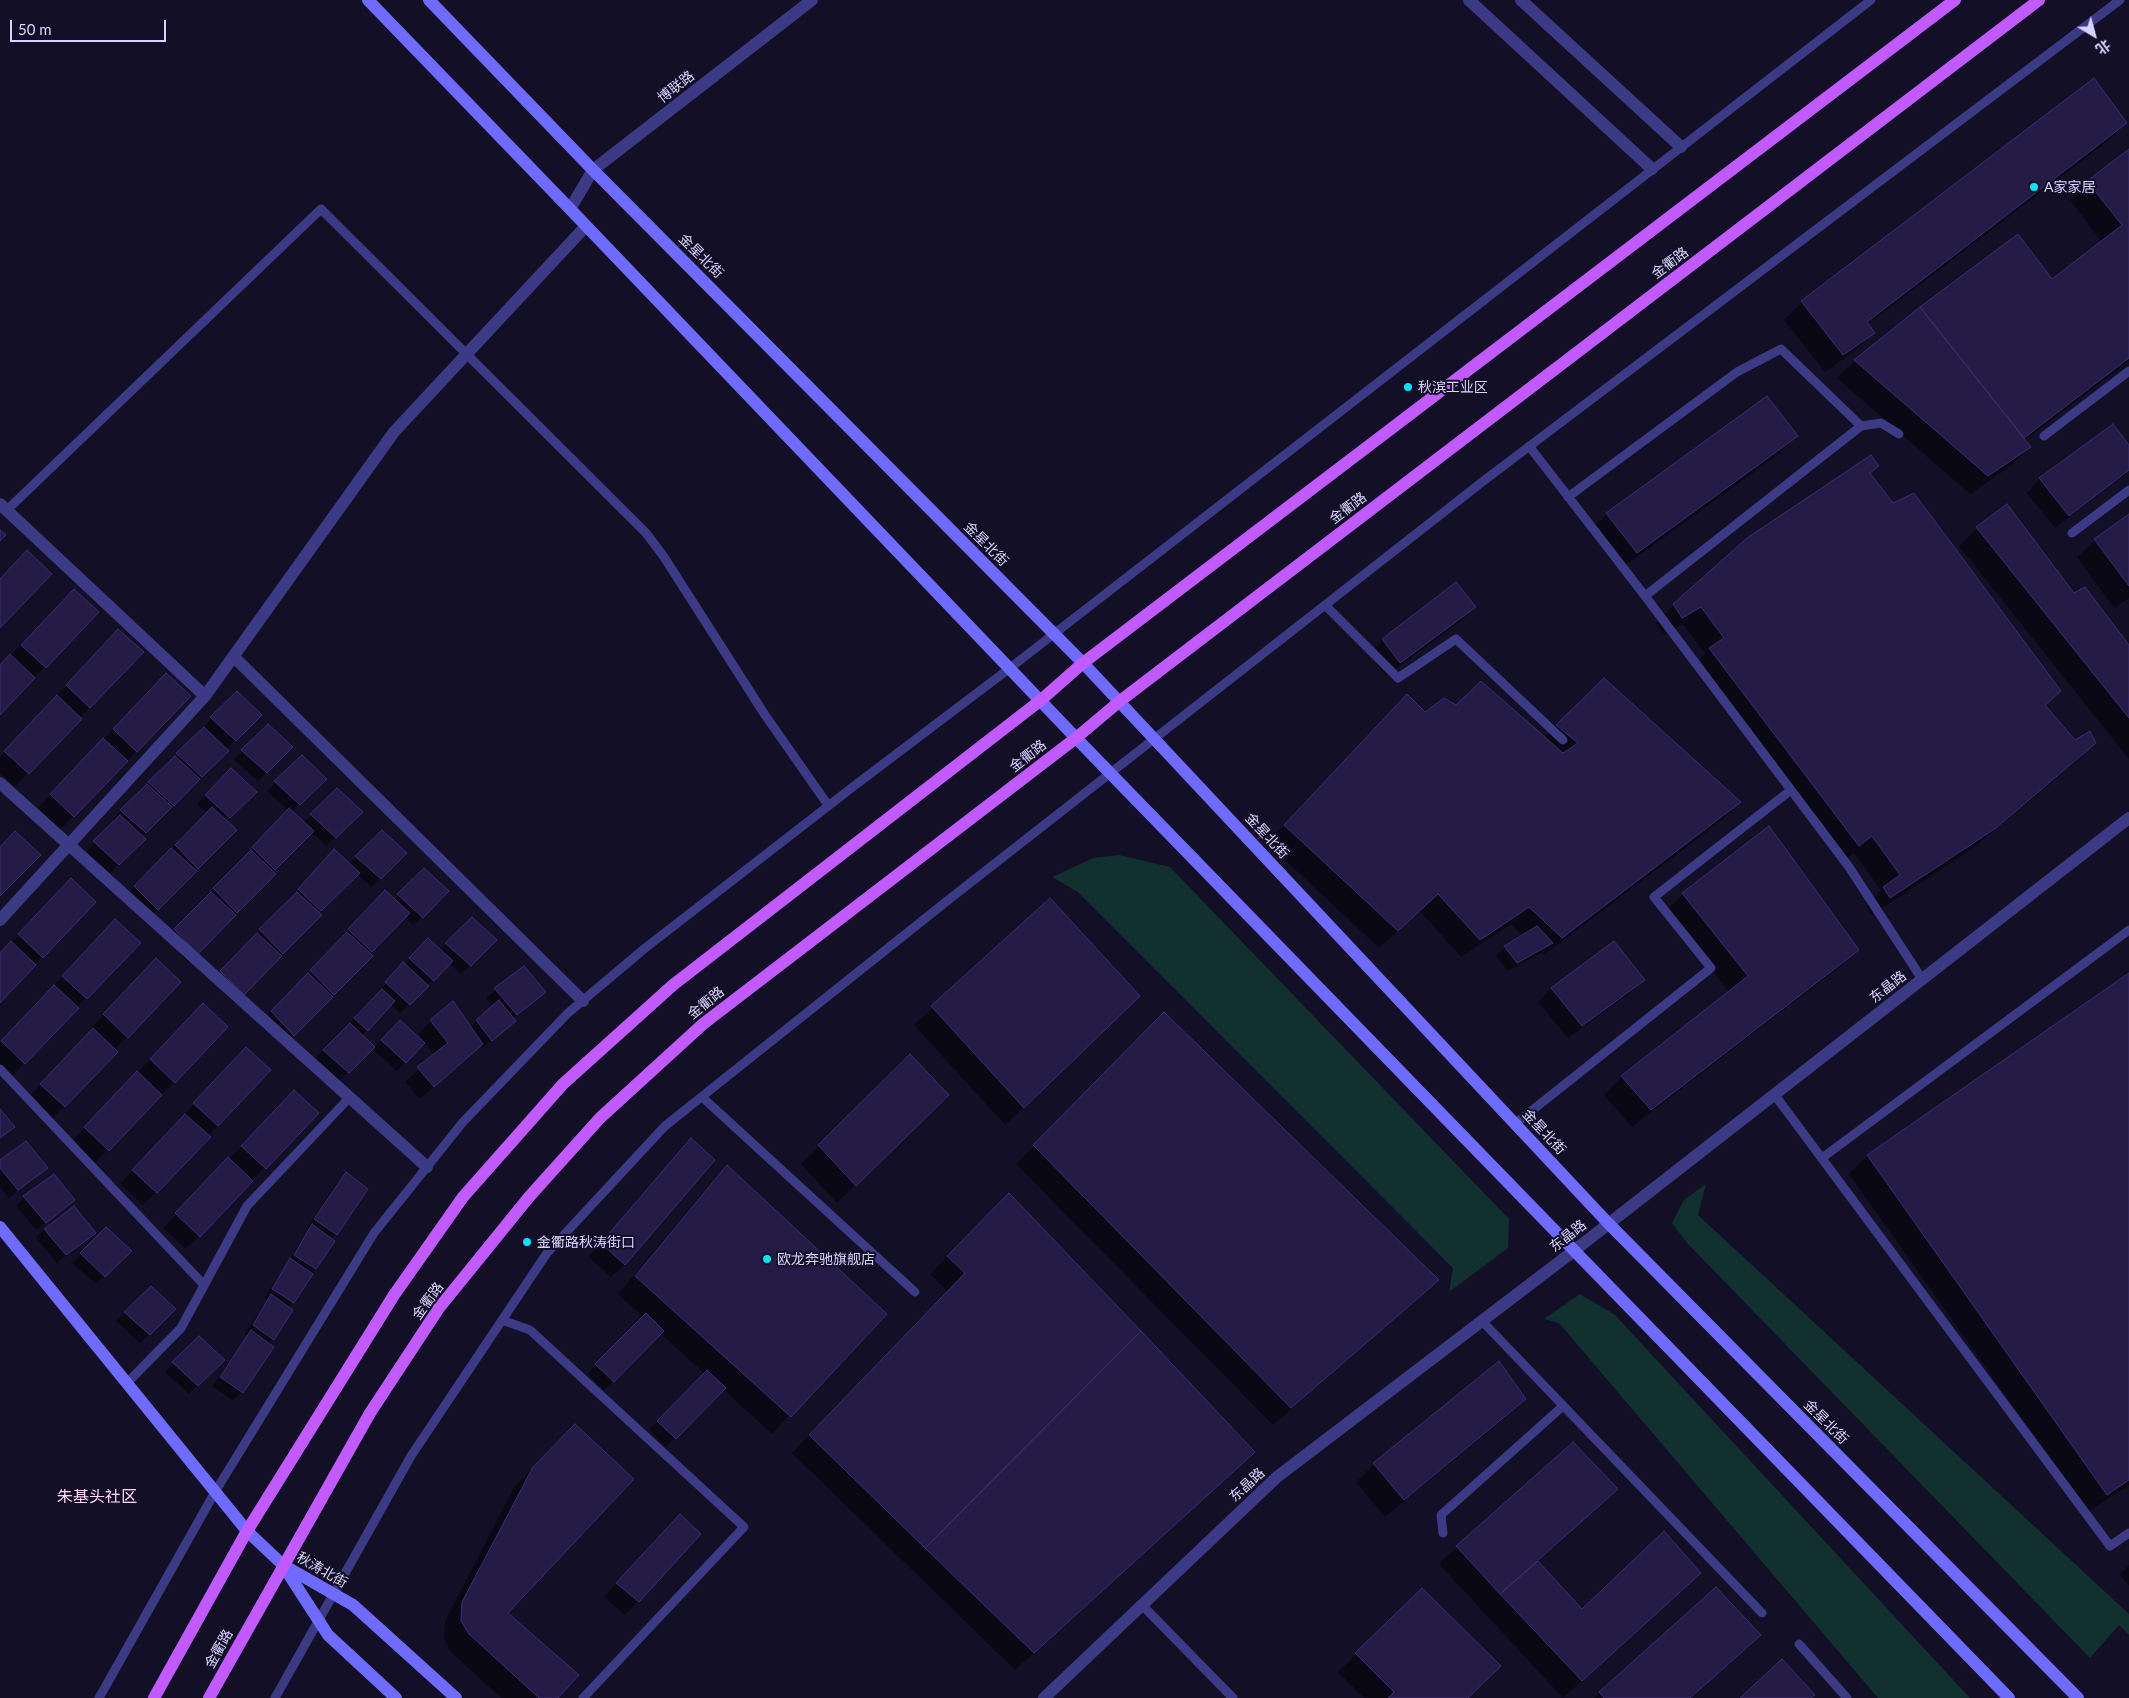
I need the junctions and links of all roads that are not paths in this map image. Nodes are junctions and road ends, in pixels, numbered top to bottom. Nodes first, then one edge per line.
1 (368, 0) edge
2 (429, 0) edge
3 (812, 0) edge
4 (1469, 0) edge
5 (1521, 0) edge
6 (1871, 0) edge
7 (1955, 0) edge
8 (2039, 0) edge
9 (2120, 0) edge
10 (1681, 147) junction
11 (1652, 169) junction
12 (593, 170) junction
13 (570, 209) junction
14 (586, 226) junction
15 (466, 354) junction
16 (2129, 371) edge
17 (1861, 426) junction
18 (1899, 434) dead end
19 (2044, 436) dead end
20 (1529, 446) junction
21 (2129, 490) edge
22 (1568, 497) junction
23 (3, 507) edge
24 (2072, 533) dead end
25 (1646, 596) junction
26 (1325, 605) junction
27 (1054, 633) junction
28 (234, 657) junction
29 (1083, 663) junction
30 (1010, 668) junction
31 (205, 696) junction
32 (1041, 700) junction
33 (1120, 702) junction
34 (1076, 738) junction
35 (1154, 739) junction
36 (1563, 740) dead end
37 (1110, 773) junction
38 (0, 783) edge
39 (1791, 790) junction
40 (828, 805) junction
41 (2129, 818) edge
42 (69, 845) junction
43 (0, 920) edge
44 (2129, 930) edge
45 (1922, 979) junction
46 (583, 1001) junction
47 (0, 1070) edge
48 (1774, 1094) junction
49 (702, 1096) junction
50 (350, 1097) junction
51 (1515, 1124) junction
52 (1822, 1158) junction
53 (427, 1167) junction
54 (1608, 1223) junction
55 (0, 1227) edge
56 (1575, 1250) junction
57 (204, 1285) junction
58 (915, 1292) dead end
59 (502, 1320) junction
60 (1482, 1321) junction
61 (127, 1383) junction
62 (1563, 1406) junction
63 (215, 1492) junction
64 (247, 1531) junction
65 (1443, 1533) dead end
66 (2129, 1533) edge
67 (283, 1565) junction
68 (333, 1594) junction
69 (1142, 1605) junction
70 (1762, 1612) dead end
71 (319, 1620) junction
72 (1799, 1644) dead end
73 (99, 1698) edge
74 (154, 1698) edge
75 (209, 1698) edge
76 (275, 1698) edge
77 (396, 1698) edge
78 (456, 1698) edge
79 (583, 1698) edge
80 (1044, 1698) edge
81 (1233, 1698) edge
82 (1847, 1698) edge
83 (2010, 1698) edge
84 (2078, 1698) edge

1 - 13 main road
2 - 12 main road, 金星北街
3 - 12 street, 博联路
4 - 11 street
5 - 10 street
6 - 10 lane
7 - 29 main road
8 - 33 main road, 金衢路
9 - 20 lane
10 - 11 lane
11 - 27 lane
12 - 13 street, 博联路
12 - 27 main road, 金星北街
13 - 14 main road
14 - 15 street
14 - 30 main road
15 - 23 lane
15 - 28 street
15 - 40 lane
16 - 19 lane
17 - 18 lane
17 - 22 lane
17 - 25 lane
20 - 22 lane
20 - 26 lane
21 - 24 lane
22 - 25 lane
23 - 31 street
25 - 39 lane
26 - 35 lane
26 - 36 lane
27 - 29 main road, 金星北街
27 - 30 lane
28 - 31 street
28 - 46 street
29 - 32 main road
29 - 33 main road, 金星北街
30 - 32 main road
30 - 40 lane
31 - 42 street
32 - 34 main road
32 - 64 main road
33 - 34 main road, 金衢路
33 - 35 main road, 金星北街
34 - 37 main road
34 - 67 main road, 金衢路
35 - 37 lane
35 - 51 main road, 金星北街
37 - 49 lane
37 - 56 main road
38 - 42 street
39 - 45 lane
39 - 51 lane
40 - 46 lane
41 - 45 street, 东晶路
42 - 43 street
42 - 50 street
44 - 52 lane
45 - 48 street, 东晶路
46 - 53 lane
47 - 57 lane
48 - 52 lane
48 - 54 street, 东晶路
49 - 58 lane
49 - 59 lane
50 - 53 street
50 - 57 lane
51 - 54 main road, 金星北街
52 - 66 lane
53 - 63 lane
54 - 56 street, 东晶路
54 - 84 main road, 金星北街
55 - 61 main road
56 - 60 street, 东晶路
56 - 83 main road
57 - 61 lane
59 - 68 lane
59 - 79 lane
60 - 62 lane
60 - 69 street, 东晶路
61 - 63 main road
62 - 65 lane
62 - 70 lane
63 - 64 main road
63 - 73 lane
64 - 67 main road
64 - 74 main road
67 - 68 main road, 秋涛北街
67 - 71 main road, 秋涛北街
67 - 75 main road, 金衢路
68 - 71 lane
68 - 78 main road, 秋涛北街
69 - 80 street, 东晶路
69 - 81 lane
71 - 76 lane
71 - 77 main road, 秋涛北街
72 - 82 lane

